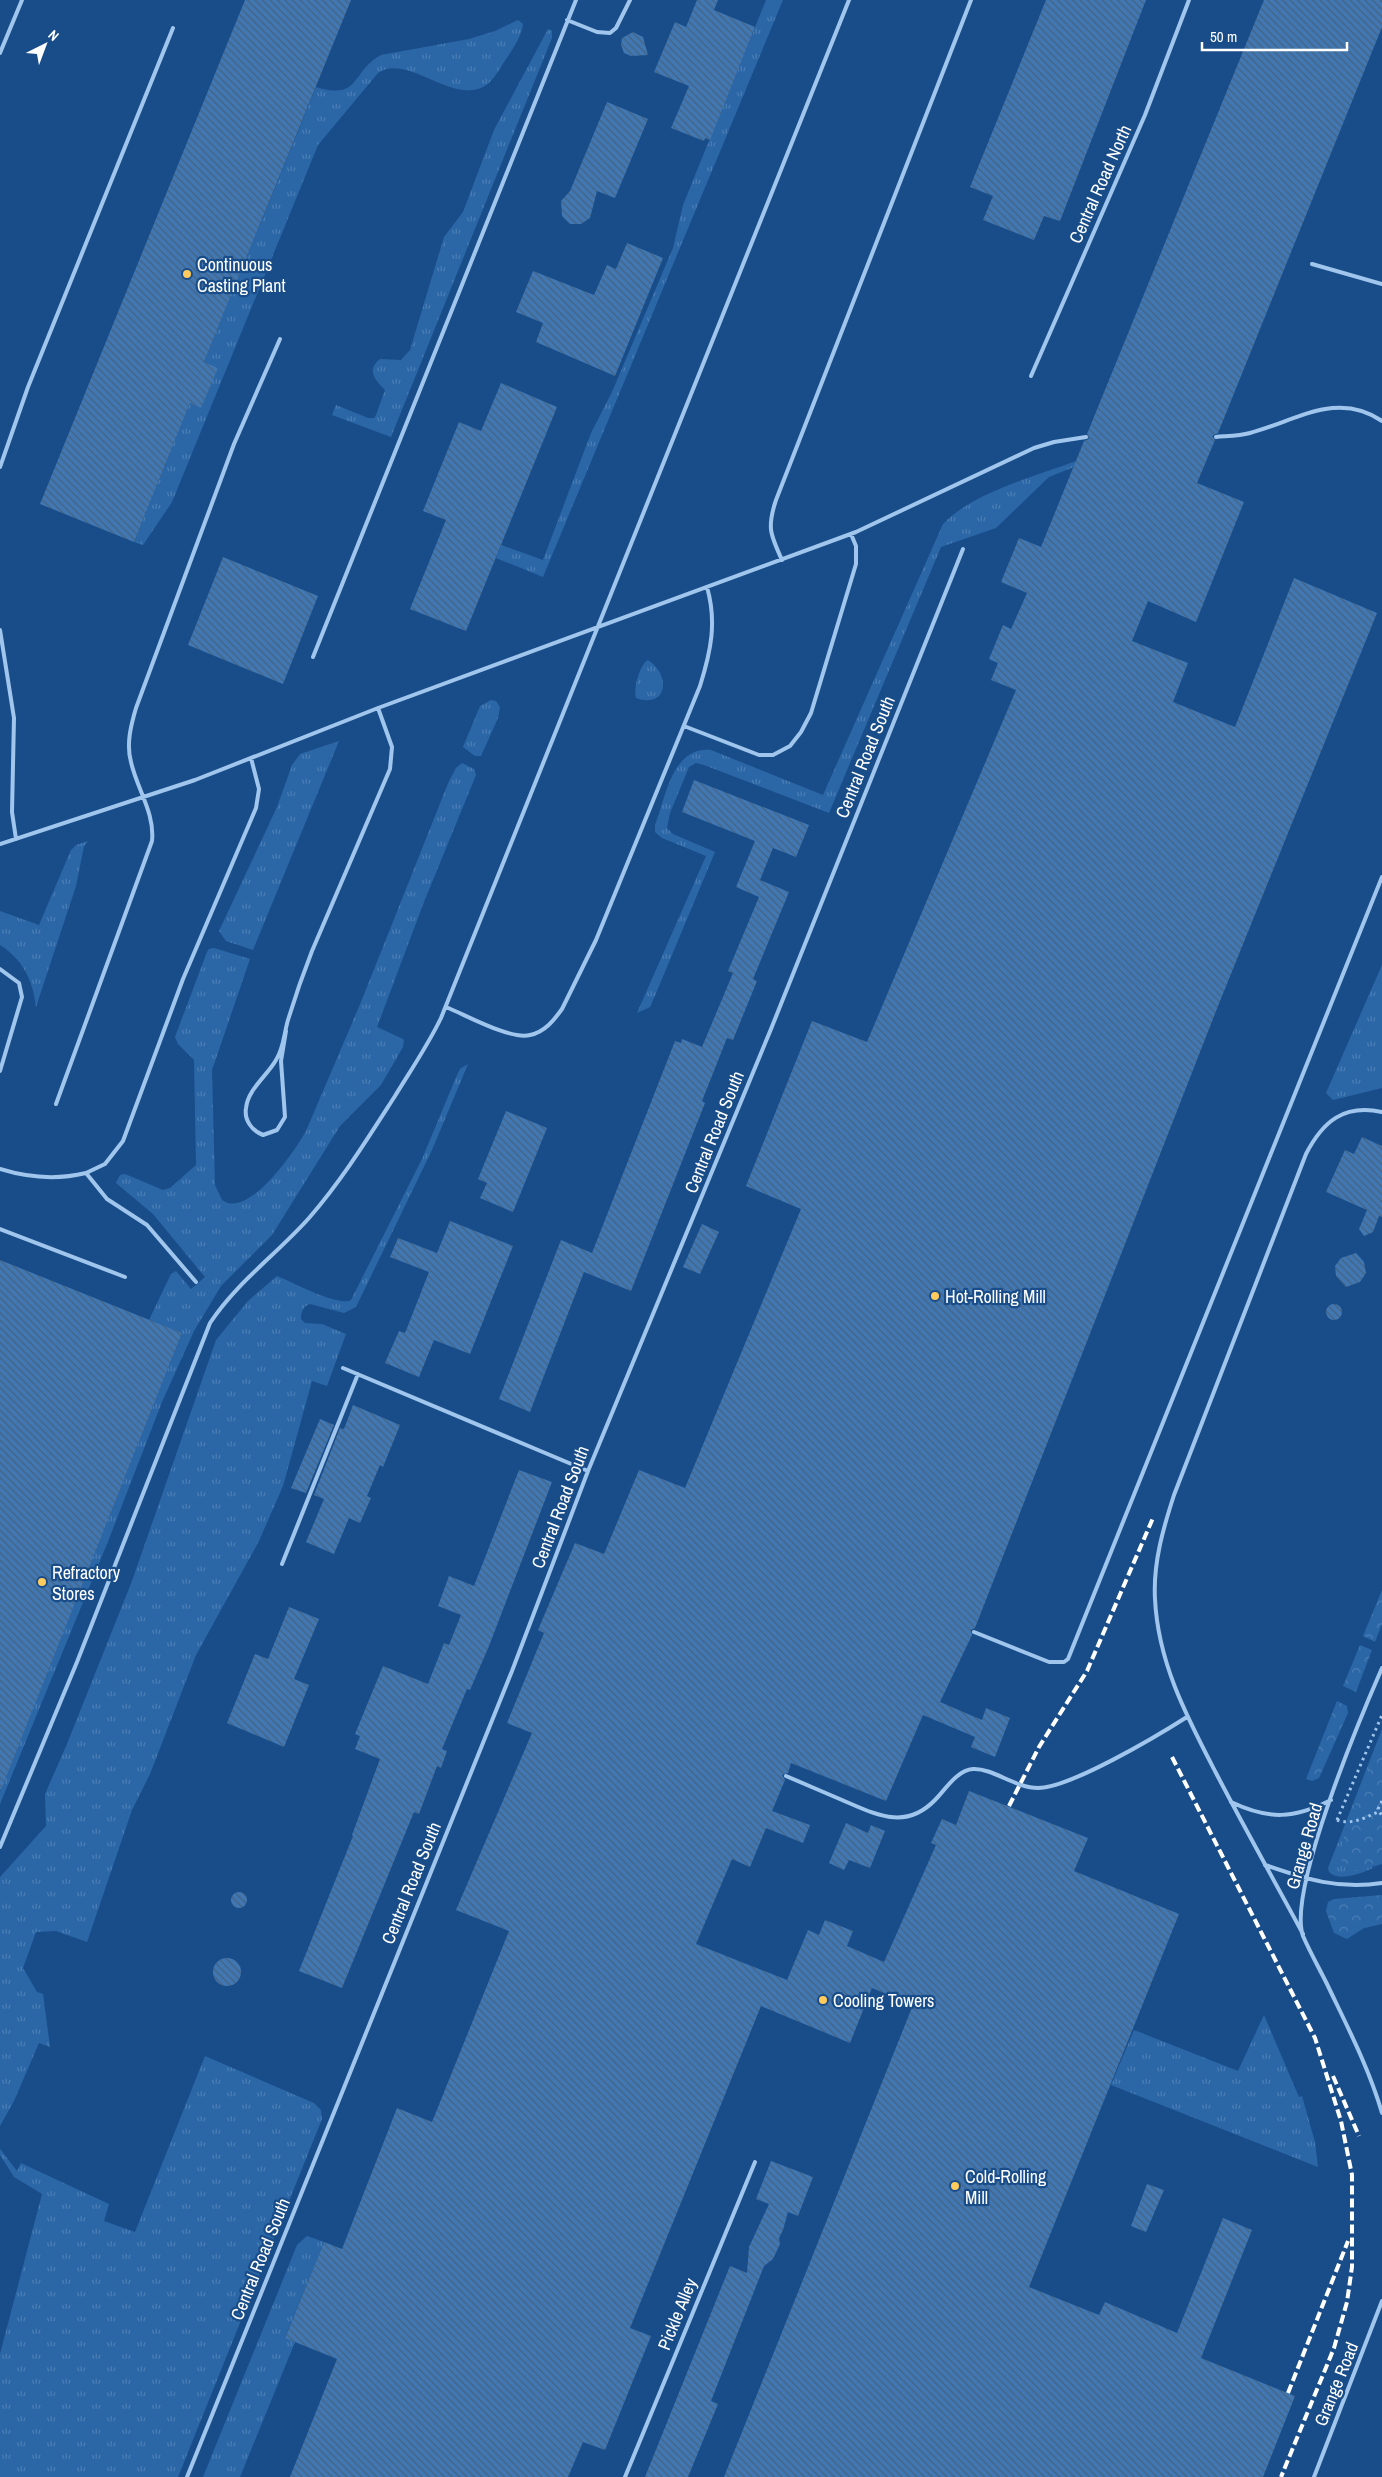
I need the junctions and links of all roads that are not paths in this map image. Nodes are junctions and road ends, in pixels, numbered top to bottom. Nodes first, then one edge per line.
1 (22, 0) edge
2 (576, 0) edge
3 (630, 0) edge
4 (849, 0) edge
5 (972, 0) edge
6 (1189, 0) edge
7 (568, 20) junction
8 (173, 28) dead end
9 (0, 53) edge
10 (1312, 264) dead end
11 (1382, 284) edge
12 (280, 339) dead end
13 (1032, 376) dead end
14 (1382, 421) edge
15 (1086, 437) dead end
16 (1216, 438) dead end
17 (0, 467) edge
18 (851, 534) junction
19 (963, 549) dead end
20 (782, 560) junction
21 (707, 587) junction
22 (596, 627) junction
23 (0, 630) edge
24 (313, 657) dead end
25 (378, 708) junction
26 (684, 726) junction
27 (251, 758) junction
28 (143, 798) junction
29 (16, 839) junction
30 (0, 844) edge
31 (1382, 877) edge
32 (0, 969) edge
33 (446, 1007) junction
34 (286, 1031) junction
35 (0, 1071) edge
36 (56, 1104) dead end
37 (1382, 1112) edge
38 (0, 1170) edge
39 (86, 1173) junction
40 (0, 1229) edge
41 (125, 1277) dead end
42 (196, 1282) dead end
43 (343, 1368) dead end
44 (358, 1374) junction
45 (588, 1471) junction
46 (282, 1564) dead end
47 (974, 1632) dead end
48 (1382, 1668) edge
49 (1187, 1717) junction
50 (786, 1776) dead end
51 (1331, 1800) junction
52 (1231, 1802) junction
53 (0, 1847) edge
54 (1266, 1865) junction
55 (1306, 1879) junction
56 (1382, 1884) edge
57 (1303, 1934) junction
58 (1382, 2113) edge
59 (755, 2162) dead end
60 (1382, 2301) edge
61 (188, 2477) edge
62 (625, 2477) edge
63 (1314, 2477) edge

1 - 9 lane
2 - 7 lane
3 - 7 lane
4 - 22 lane
5 - 20 lane
6 - 13 lane, Central Road North
7 - 24 lane
8 - 17 lane
10 - 11 lane
12 - 28 lane
14 - 16 lane
15 - 18 lane
18 - 20 lane
18 - 26 lane
19 - 45 lane, Central Road South
20 - 21 lane
21 - 22 lane
21 - 26 lane
22 - 25 lane
22 - 33 lane
23 - 29 lane
25 - 27 lane
25 - 34 lane
26 - 33 lane
27 - 28 lane
27 - 39 lane
28 - 29 lane
28 - 36 lane
29 - 30 lane
31 - 47 lane
32 - 35 lane
33 - 53 lane
34 - 34 lane
37 - 49 lane
38 - 39 lane
39 - 42 lane
40 - 41 lane
43 - 44 lane
44 - 45 lane
44 - 46 lane
45 - 61 lane, Central Road South
48 - 51 lane, Grange Road
49 - 50 lane
49 - 52 lane
51 - 52 lane
51 - 55 lane, Grange Road
52 - 54 lane
54 - 55 lane
54 - 57 lane
55 - 56 lane
55 - 57 lane, Grange Road
57 - 58 lane, Grange Road
59 - 62 lane, Pickle Alley
60 - 63 lane, Grange Road

